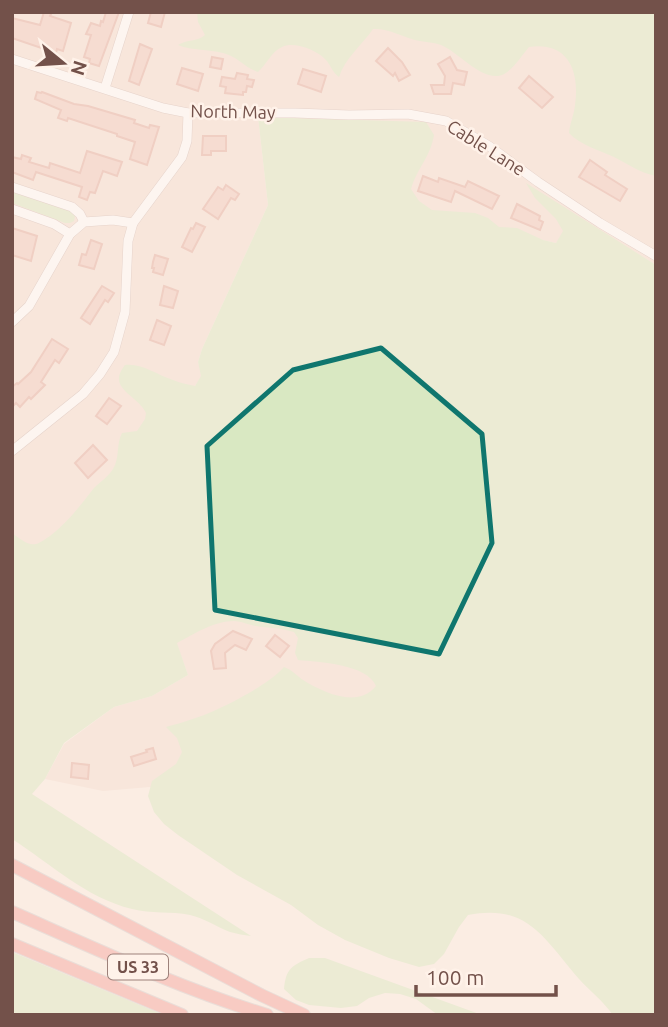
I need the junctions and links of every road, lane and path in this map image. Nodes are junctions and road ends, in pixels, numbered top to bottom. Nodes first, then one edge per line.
1 (129, 12) edge
2 (12, 59) edge
3 (105, 88) junction
4 (188, 113) junction
5 (295, 113) joint
6 (12, 187) edge
7 (12, 209) edge
8 (84, 222) junction
9 (133, 223) junction
10 (70, 234) junction
11 (656, 256) edge
12 (12, 322) edge
13 (12, 451) edge
14 (12, 865) edge
15 (12, 912) edge
16 (12, 944) edge
17 (182, 1015) edge
18 (267, 1015) edge
19 (304, 1015) edge

1 - 3 street
2 - 3 street, North May
3 - 4 street, North May
4 - 5 street, North May
4 - 9 street
5 - 11 street, Cable Lane
6 - 8 street
7 - 10 street
8 - 9 street
8 - 10 street
9 - 13 street
10 - 12 street
14 - 19 highway
15 - 18 highway, US 33
16 - 17 highway, US 33

